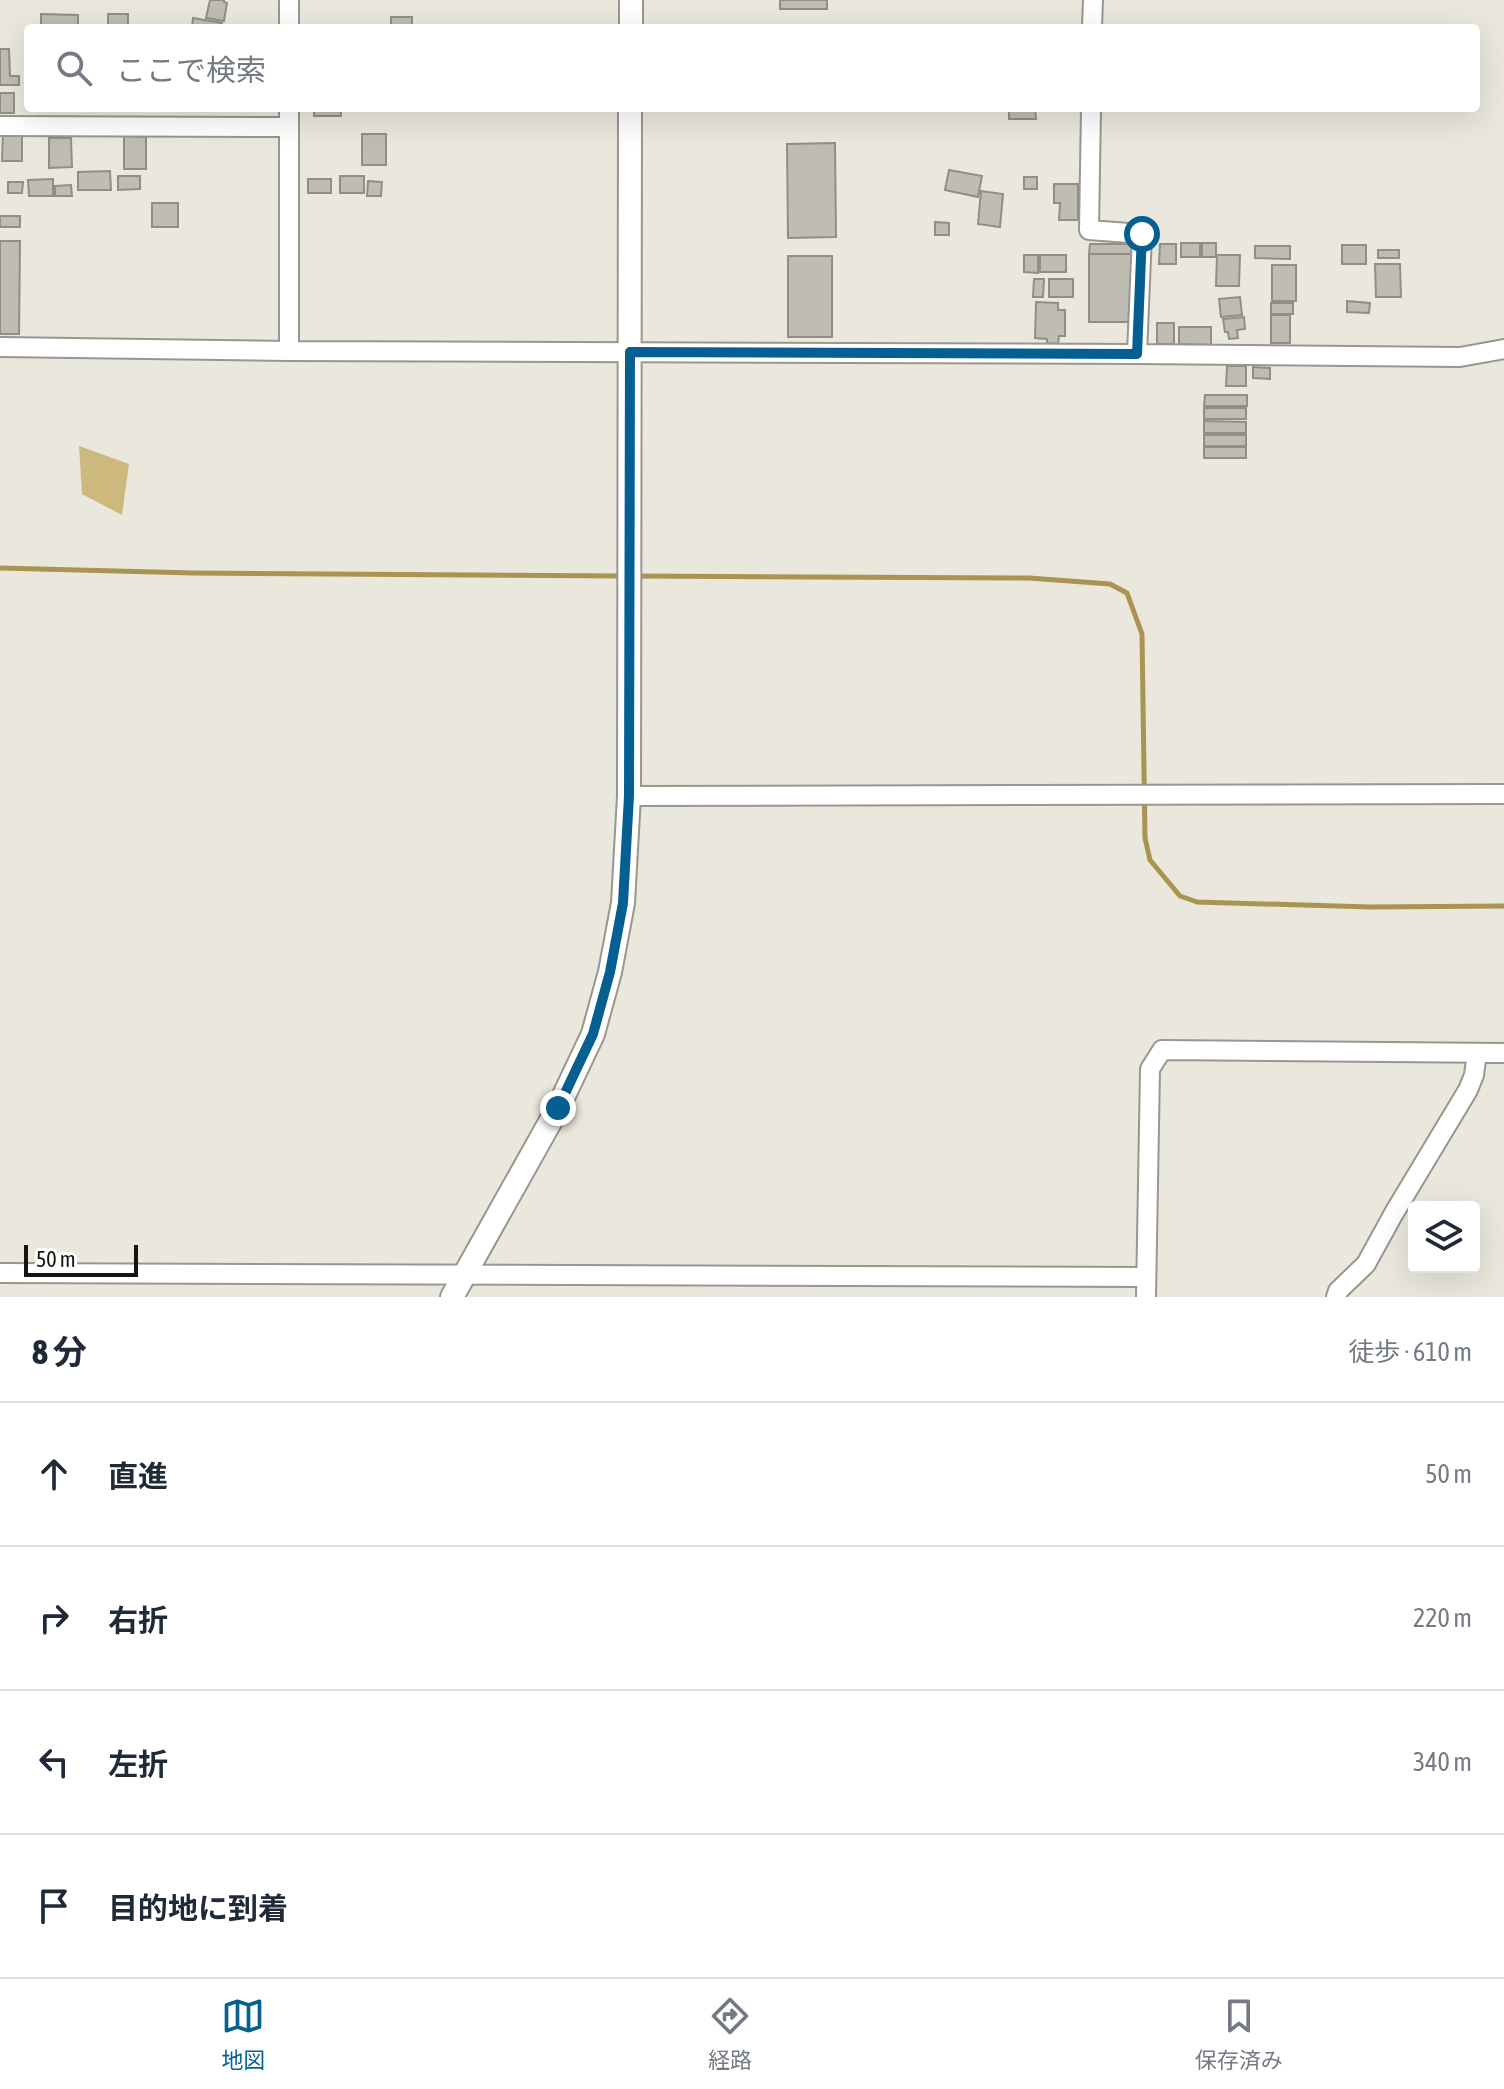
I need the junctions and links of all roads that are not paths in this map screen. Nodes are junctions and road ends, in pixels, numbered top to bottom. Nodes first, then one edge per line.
1 (289, 0) edge
2 (631, 0) edge
3 (1093, 0) edge
4 (289, 24) edge
5 (631, 24) edge
6 (1092, 24) edge
7 (630, 112) edge
8 (1091, 112) edge
9 (289, 117) edge
10 (0, 126) edge
11 (0, 347) edge
12 (1504, 349) edge
13 (289, 351) junction
14 (630, 352) junction
15 (1137, 354) junction
16 (1504, 794) edge
17 (629, 796) junction
18 (1477, 1053) junction
19 (1504, 1053) edge
20 (0, 1273) edge
21 (464, 1275) junction
22 (1146, 1277) junction
23 (452, 1297) edge
24 (1146, 1297) edge
25 (1336, 1297) edge

1 - 4 street
2 - 5 street
3 - 6 street
7 - 14 street
8 - 15 street
9 - 10 street
9 - 13 street
11 - 13 street
12 - 15 street
13 - 14 street
14 - 15 street
14 - 17 street
16 - 17 street
17 - 21 street
18 - 19 street
18 - 22 street
18 - 25 street
20 - 21 street
21 - 22 street
21 - 23 street
22 - 24 street

